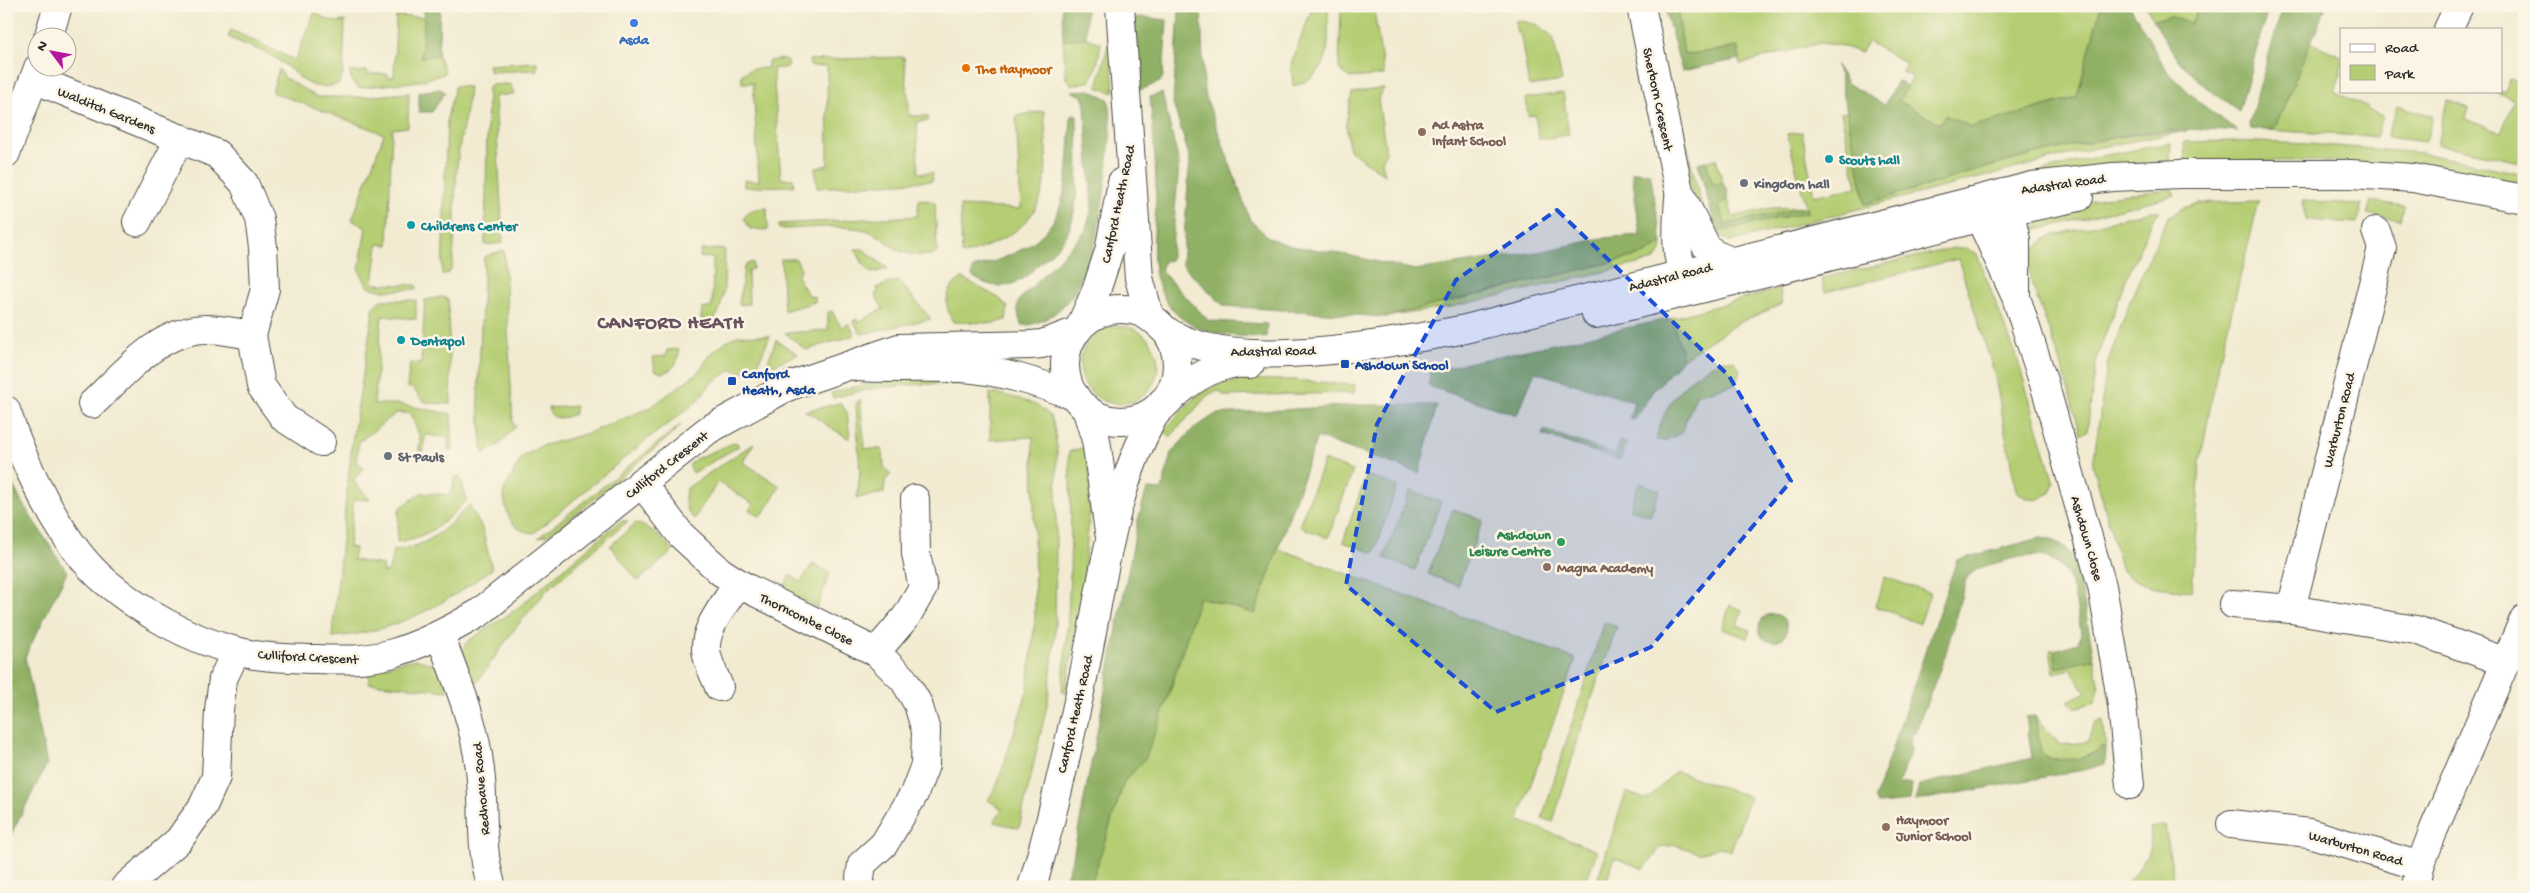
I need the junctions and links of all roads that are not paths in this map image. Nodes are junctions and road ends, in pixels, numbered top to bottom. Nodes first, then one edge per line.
1 (58, 6) edge
2 (1120, 6) edge
3 (1641, 6) edge
4 (2459, 6) edge
5 (51, 28) edge
6 (2448, 28) edge
7 (34, 78) edge
8 (47, 78) edge
9 (1130, 136) junction
10 (180, 138) junction
11 (6, 153) edge
12 (1679, 192) junction
13 (2524, 199) edge
14 (2007, 202) junction
15 (1975, 209) junction
16 (138, 222) dead end
17 (2376, 231) dead end
18 (1700, 235) junction
19 (1731, 260) junction
20 (1684, 275) junction
21 (2016, 298) junction
22 (1156, 322) junction
23 (1078, 329) junction
24 (252, 335) junction
25 (1228, 364) junction
26 (851, 366) junction
27 (1175, 377) junction
28 (1080, 402) junction
29 (92, 404) dead end
30 (1158, 408) junction
31 (6, 410) edge
32 (321, 442) dead end
33 (641, 482) junction
34 (915, 499) dead end
35 (1110, 539) junction
36 (738, 583) junction
37 (2233, 604) dead end
38 (2291, 609) junction
39 (2524, 619) edge
40 (440, 636) junction
41 (236, 651) junction
42 (876, 652) junction
43 (2506, 662) junction
44 (719, 687) dead end
45 (2130, 785) dead end
46 (2231, 824) dead end
47 (2418, 876) edge
48 (860, 878) dead end
49 (125, 887) edge
50 (492, 887) edge
51 (1032, 887) edge

1 - 5 street
2 - 9 street, Canford Heath Road
3 - 12 street, Sherborn Crescent
4 - 6 street
7 - 11 street
8 - 10 street, Walditch Gardens
9 - 22 street, Canford Heath Road
9 - 23 street, Canford Heath Road
10 - 16 street
10 - 24 street, Walditch Gardens
12 - 18 street, Sherborn Crescent
12 - 20 street, Sherborn Crescent
13 - 14 street, Adastral Road
14 - 15 street, Adastral Road
14 - 21 street
15 - 19 street, Adastral Road
15 - 20 street, Adastral Road
15 - 21 street
17 - 38 street, Warburton Road
18 - 19 street, Sherborn Crescent
18 - 20 street, Sherborn Crescent
19 - 20 street, Adastral Road
20 - 22 street, Adastral Road
20 - 25 street, Adastral Road
21 - 45 street, Ashdown Close
22 - 23 street
22 - 27 street
23 - 26 street, Culliford Crescent
23 - 28 street
24 - 29 street
24 - 32 street, Walditch Gardens
25 - 27 street, Adastral Road
25 - 30 street
26 - 28 street, Culliford Crescent
26 - 33 street, Culliford Crescent
27 - 30 street
28 - 30 street
28 - 35 street, Canford Heath Road
30 - 35 street, Canford Heath Road
31 - 41 street, Culliford Crescent
33 - 36 street, Thorncombe Close
33 - 40 street, Culliford Crescent
34 - 42 street
35 - 51 street, Canford Heath Road
36 - 42 street, Thorncombe Close
36 - 44 street
37 - 38 street
38 - 43 street
39 - 43 street, Warburton Road
40 - 41 street, Culliford Crescent
40 - 50 street, Redhoave Road
41 - 49 street
42 - 48 street, Thorncombe Close
43 - 47 street, Warburton Road
46 - 47 street, Warburton Road

